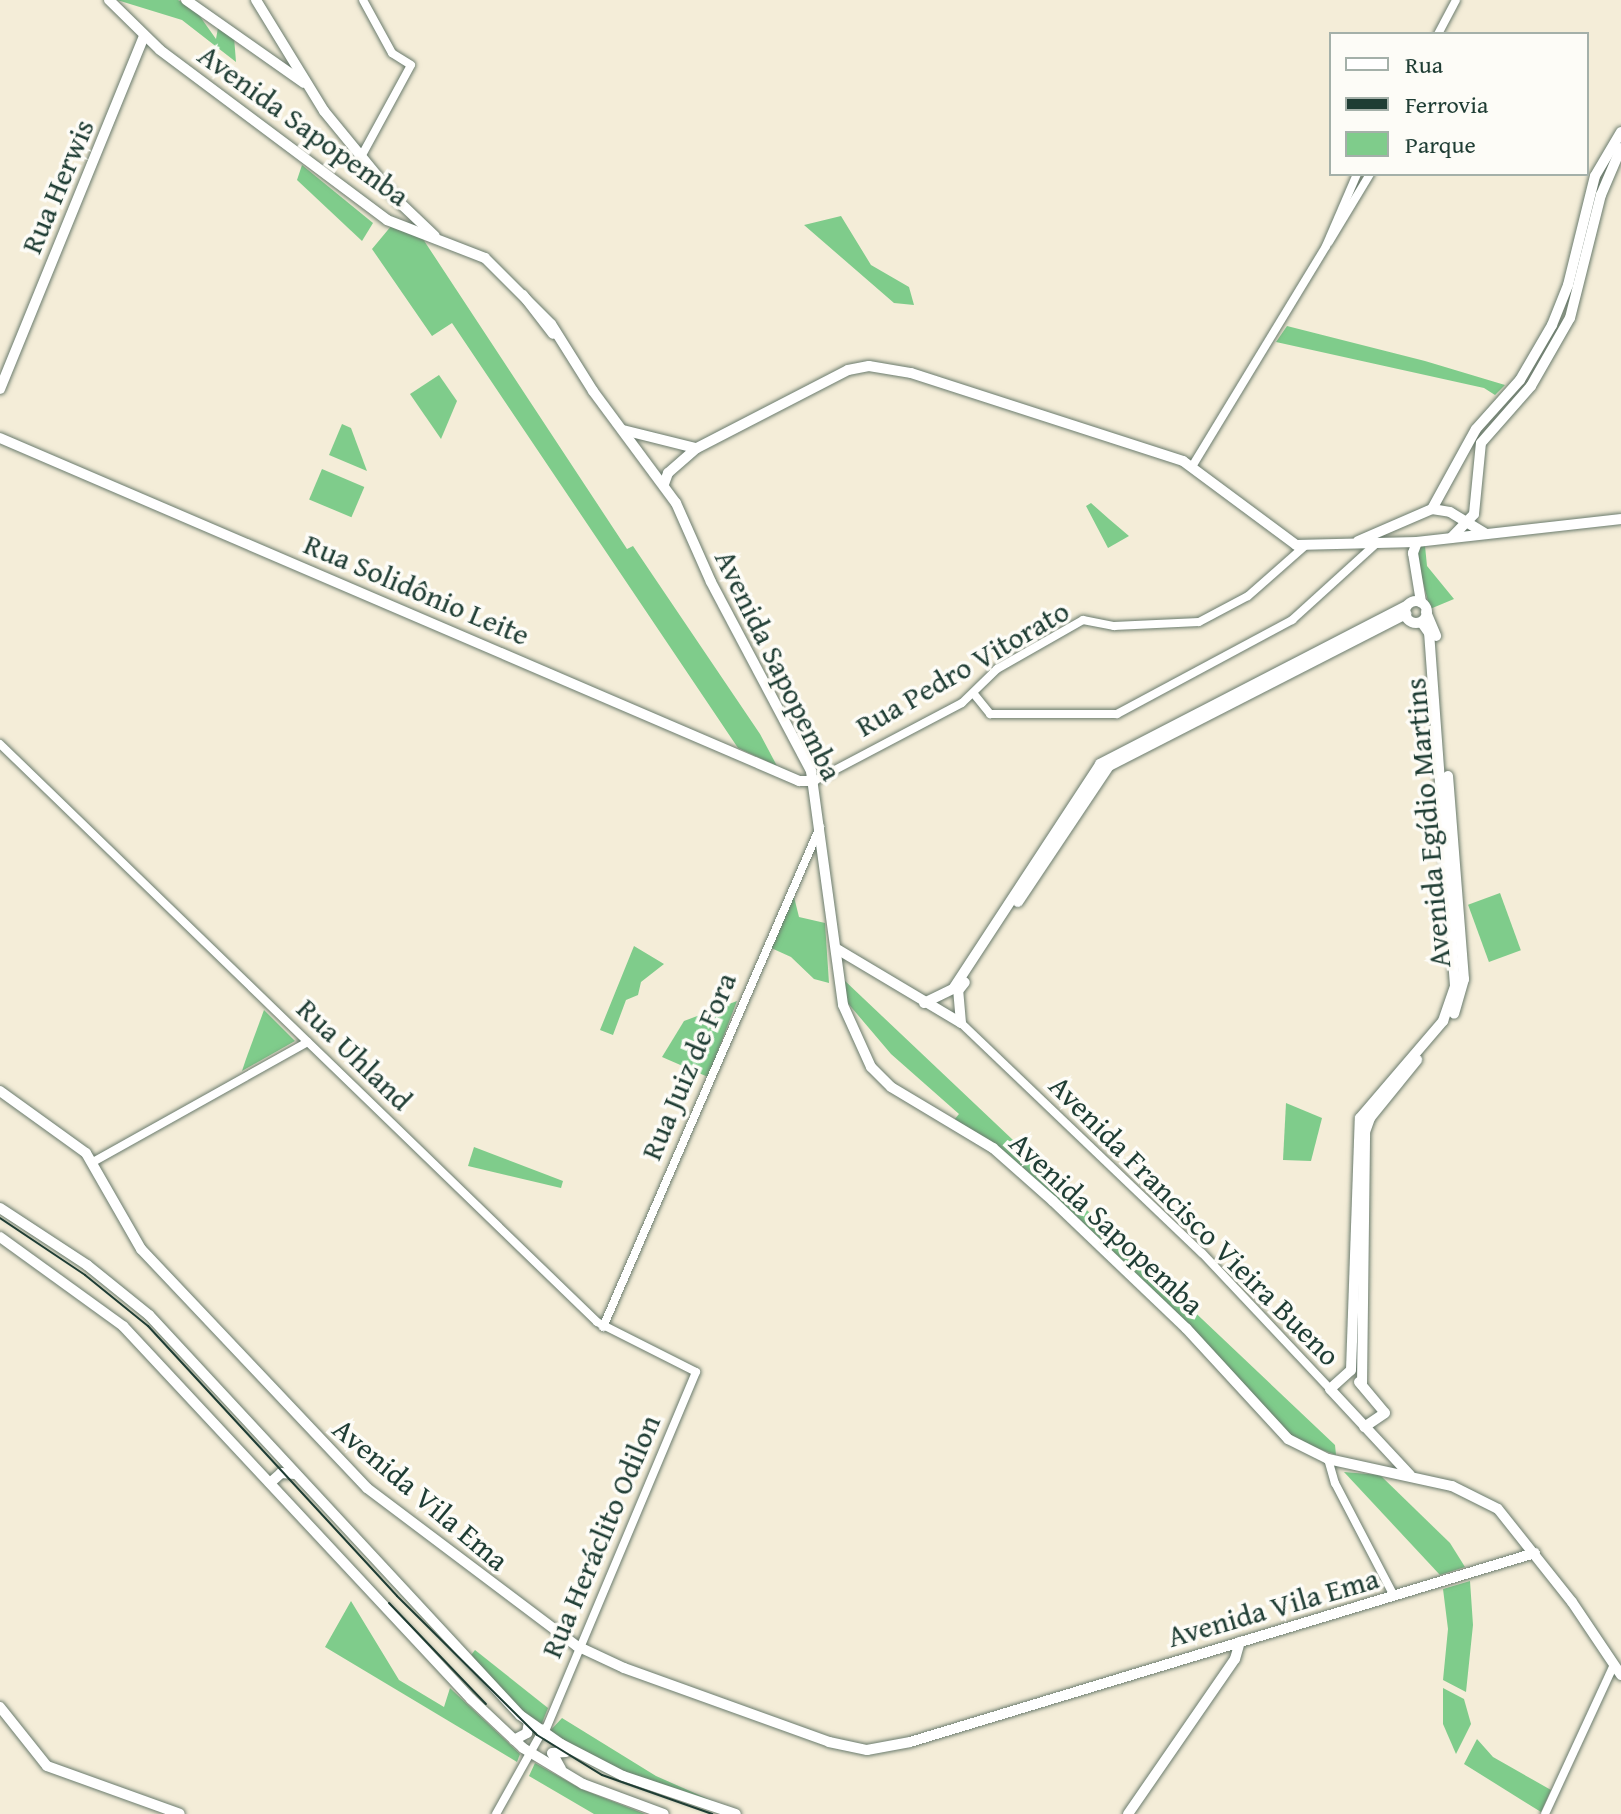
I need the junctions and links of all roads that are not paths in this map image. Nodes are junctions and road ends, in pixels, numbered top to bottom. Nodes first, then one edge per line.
1 (186, 0) edge
2 (256, 0) edge
3 (363, 0) edge
4 (1456, 0) edge
5 (111, 1) edge
6 (1439, 32) edge
7 (144, 44) junction
8 (306, 84) junction
9 (1621, 132) edge
10 (1621, 148) edge
11 (362, 155) junction
12 (1356, 176) edge
13 (1369, 176) edge
14 (389, 191) junction
15 (367, 207) junction
16 (430, 234) junction
17 (1326, 246) junction
18 (0, 389) edge
19 (0, 438) edge
20 (638, 440) junction
21 (679, 448) junction
22 (697, 448) junction
23 (683, 460) junction
24 (1193, 465) junction
25 (663, 477) junction
26 (1476, 503) junction
27 (1432, 509) junction
28 (1621, 519) edge
29 (1469, 522) junction
30 (1387, 530) junction
31 (1484, 532) junction
32 (1449, 539) junction
33 (1377, 543) junction
34 (1412, 543) junction
35 (1353, 544) junction
36 (1306, 545) junction
37 (1414, 607) junction
38 (1422, 623) junction
39 (974, 694) junction
40 (0, 744) edge
41 (814, 781) junction
42 (821, 826) junction
43 (837, 949) junction
44 (924, 1003) junction
45 (961, 1023) junction
46 (308, 1042) junction
47 (0, 1091) edge
48 (93, 1162) junction
49 (0, 1208) edge
50 (0, 1237) edge
51 (603, 1327) junction
52 (696, 1372) joint
53 (1346, 1379) junction
54 (1362, 1385) junction
55 (1330, 1389) junction
56 (1364, 1427) junction
57 (1391, 1454) junction
58 (1328, 1459) junction
59 (1394, 1472) junction
60 (297, 1474) junction
61 (1410, 1475) junction
62 (270, 1483) junction
63 (1535, 1553) junction
64 (1394, 1596) junction
65 (1240, 1642) junction
66 (577, 1646) junction
67 (1614, 1665) junction
68 (1621, 1675) edge
69 (0, 1696) edge
70 (0, 1707) edge
71 (529, 1722) junction
72 (543, 1733) junction
73 (514, 1740) junction
74 (531, 1754) junction
75 (54, 1768) junction
76 (623, 1776) junction
77 (567, 1777) junction
78 (721, 1811) edge
79 (180, 1814) edge
80 (496, 1814) edge
81 (664, 1814) edge
82 (736, 1814) edge
83 (1128, 1814) edge
84 (1545, 1814) edge

1 - 8 main road
2 - 8 main road
3 - 11 street
4 - 6 street
5 - 7 main road, Avenida Sapopemba
7 - 15 main road, Avenida Sapopemba
7 - 18 main road, Rua Herwis
8 - 11 main road
9 - 27 main road
10 - 26 main road
11 - 14 main road
12 - 17 street
13 - 17 street
14 - 15 main road
14 - 16 main road
15 - 16 main road, Avenida Sapopemba
16 - 20 main road, Avenida Sapopemba
17 - 24 street
19 - 41 main road, Rua Solidônio Leite
20 - 21 main road
20 - 25 main road, Avenida Sapopemba
21 - 22 main road
21 - 23 main road
22 - 23 main road
22 - 24 main road
23 - 25 main road
24 - 36 main road
25 - 41 main road, Avenida Sapopemba
26 - 29 main road
26 - 31 main road
27 - 29 main road
27 - 30 main road
28 - 31 main road
29 - 31 main road
29 - 32 main road
30 - 33 main road
30 - 35 main road
31 - 32 main road
32 - 34 main road
33 - 34 main road
33 - 35 main road
33 - 39 street
34 - 37 main road, Avenida Egídio Martins
35 - 36 main road
36 - 39 street, Rua Pedro Vitorato
37 - 38 main road
37 - 38 main road
37 - 44 main road
37 - 45 main road
37 - 54 main road, Avenida Egídio Martins
38 - 53 main road, Avenida Egídio Martins
39 - 41 street, Rua Pedro Vitorato
40 - 46 street, Rua Uhland
41 - 42 main road, Avenida Sapopemba
42 - 43 main road, Avenida Sapopemba
42 - 51 street, Rua Juiz de Fora
43 - 44 main road
43 - 58 main road, Avenida Sapopemba
44 - 45 main road
45 - 55 street, Avenida Francisco Vieira Bueno
46 - 48 street
46 - 51 street, Rua Uhland
47 - 48 main road, Avenida Vila Ema
48 - 66 main road, Avenida Vila Ema
49 - 60 main road
50 - 62 main road
51 - 52 street, Rua Uhland
52 - 66 street, Rua Heráclito Odilon
53 - 54 main road
53 - 55 main road
54 - 56 main road
55 - 56 main road, Avenida Francisco Vieira Bueno
56 - 57 main road, Avenida Francisco Vieira Bueno
57 - 59 main road
57 - 61 main road, Avenida Francisco Vieira Bueno
58 - 59 main road, Avenida Sapopemba
58 - 64 street
59 - 61 main road, Avenida Sapopemba
60 - 62 main road
60 - 71 main road
61 - 63 main road, Avenida Sapopemba
62 - 73 main road
63 - 64 main road, Avenida Vila Ema
63 - 67 main road, Avenida Sapopemba
64 - 65 main road, Avenida Vila Ema
65 - 66 main road, Avenida Vila Ema
65 - 83 main road
66 - 72 street, Rua Heráclito Odilon
67 - 68 main road, Avenida Sapopemba
67 - 84 street
69 - 75 main road
70 - 75 main road
71 - 72 main road
71 - 73 main road
72 - 74 street, Rua Heráclito Odilon
72 - 76 main road
73 - 74 main road
74 - 77 main road
74 - 80 street, Rua Heráclito Odilon
75 - 79 main road
76 - 77 main road
76 - 78 main road
77 - 81 main road
78 - 82 main road

